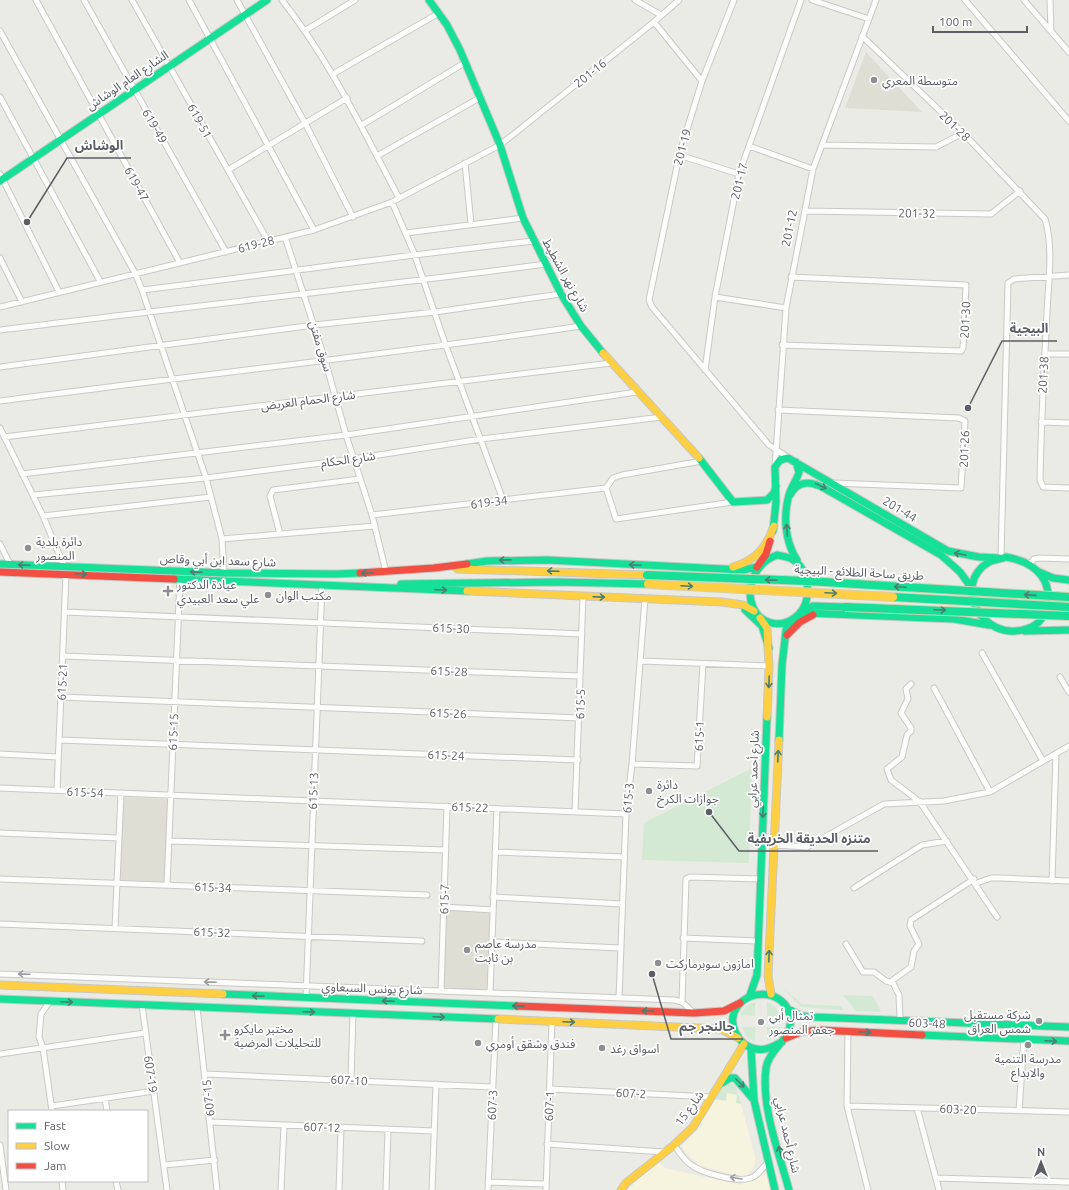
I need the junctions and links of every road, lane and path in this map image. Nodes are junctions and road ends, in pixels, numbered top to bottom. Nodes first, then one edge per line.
1 (36, 0) edge
2 (84, 0) edge
3 (132, 0) edge
4 (189, 0) edge
5 (236, 0) edge
6 (267, 0) edge
7 (282, 0) edge
8 (355, 0) edge
9 (429, 0) edge
10 (635, 0) edge
11 (678, 0) edge
12 (734, 0) edge
13 (802, 0) edge
14 (812, 0) edge
15 (876, 0) edge
16 (965, 0) edge
17 (1024, 0) edge
18 (1050, 0) edge
19 (439, 13) junction
20 (245, 15) junction
21 (661, 15) junction
22 (869, 19) junction
23 (654, 22) junction
24 (306, 30) junction
25 (0, 31) edge
26 (1051, 31) junction
27 (862, 36) junction
28 (210, 38) junction
29 (1069, 52) edge
30 (466, 62) junction
31 (169, 66) junction
32 (333, 74) junction
33 (702, 81) junction
34 (134, 90) junction
35 (0, 97) edge
36 (481, 97) junction
37 (347, 98) junction
38 (99, 114) junction
39 (1069, 121) edge
40 (306, 123) junction
41 (362, 125) junction
42 (963, 133) junction
43 (60, 140) junction
44 (269, 145) junction
45 (500, 145) junction
46 (822, 145) junction
47 (749, 146) junction
48 (679, 155) junction
49 (377, 156) junction
50 (33, 158) junction
51 (465, 163) junction
52 (813, 169) junction
53 (228, 170) junction
54 (739, 174) junction
55 (1, 178) edge
56 (1020, 191) junction
57 (399, 198) junction
58 (392, 202) junction
59 (805, 211) junction
60 (353, 217) junction
61 (523, 218) junction
62 (1045, 219) joint
63 (471, 224) junction
64 (314, 230) junction
65 (406, 233) junction
66 (285, 237) junction
67 (268, 241) junction
68 (534, 241) junction
69 (226, 252) junction
70 (414, 253) junction
71 (0, 258) edge
72 (180, 263) junction
73 (546, 264) junction
74 (295, 271) junction
75 (135, 273) junction
76 (1069, 275) edge
77 (791, 277) junction
78 (1048, 277) junction
79 (423, 280) junction
80 (100, 281) junction
81 (142, 290) junction
82 (59, 292) junction
83 (304, 294) junction
84 (561, 294) junction
85 (715, 297) junction
86 (22, 302) junction
87 (0, 307) edge
88 (786, 308) junction
89 (150, 311) junction
90 (435, 312) junction
91 (314, 325) junction
92 (581, 326) junction
93 (0, 330) edge
94 (162, 345) junction
95 (782, 345) junction
96 (446, 346) junction
97 (1045, 354) junction
98 (1069, 354) edge
99 (325, 360) junction
100 (611, 363) junction
101 (0, 367) edge
102 (705, 370) junction
103 (173, 378) junction
104 (459, 382) junction
105 (637, 392) junction
106 (336, 397) junction
107 (0, 401) edge
108 (778, 410) junction
109 (183, 415) junction
110 (472, 416) junction
111 (662, 417) junction
112 (1041, 422) junction
113 (1069, 423) edge
114 (0, 428) edge
115 (346, 435) junction
116 (4, 437) junction
117 (481, 439) junction
118 (775, 449) junction
119 (198, 452) junction
120 (353, 459) junction
121 (794, 460) junction
122 (702, 462) junction
123 (774, 471) junction
124 (22, 474) junction
125 (206, 478) junction
126 (360, 479) junction
127 (833, 483) junction
128 (776, 486) junction
129 (606, 488) junction
130 (1069, 488) edge
131 (32, 495) junction
132 (790, 495) junction
133 (211, 497) junction
134 (503, 500) junction
135 (733, 502) junction
136 (758, 502) junction
137 (372, 515) junction
138 (43, 516) junction
139 (774, 522) junction
140 (375, 526) junction
141 (280, 534) junction
142 (222, 539) junction
143 (0, 544) edge
144 (1000, 558) junction
145 (1069, 559) edge
146 (0, 564) edge
147 (10, 564) junction
148 (1030, 564) junction
149 (801, 565) junction
150 (757, 567) junction
151 (434, 568) junction
152 (714, 568) junction
153 (65, 570) junction
154 (0, 572) edge
155 (386, 572) junction
156 (1039, 572) junction
157 (224, 573) junction
158 (180, 579) junction
159 (1069, 580) edge
160 (322, 585) junction
161 (346, 586) junction
162 (971, 594) junction
163 (584, 596) junction
164 (1069, 597) edge
165 (1049, 598) junction
166 (645, 599) junction
167 (722, 602) junction
168 (1069, 606) edge
169 (754, 611) junction
170 (1069, 611) edge
171 (65, 612) junction
172 (822, 614) junction
173 (1069, 616) edge
174 (797, 617) junction
175 (177, 618) junction
176 (760, 618) junction
177 (320, 623) junction
178 (994, 627) junction
179 (1069, 630) edge
180 (1018, 632) junction
181 (582, 634) junction
182 (769, 648) junction
183 (783, 649) junction
184 (982, 653) dead end
185 (63, 656) junction
186 (175, 660) junction
187 (641, 661) junction
188 (703, 664) junction
189 (318, 666) junction
190 (769, 666) junction
191 (580, 676) junction
192 (1060, 677) dead end
193 (911, 684) dead end
194 (934, 688) dead end
195 (1069, 692) edge
196 (61, 698) junction
197 (174, 702) junction
198 (316, 708) junction
199 (579, 718) junction
200 (59, 740) junction
201 (172, 745) junction
202 (1069, 746) edge
203 (315, 750) junction
204 (0, 754) edge
205 (1056, 754) junction
206 (58, 757) junction
207 (578, 760) junction
208 (1044, 761) junction
209 (632, 764) junction
210 (0, 788) edge
211 (57, 790) junction
212 (990, 792) junction
213 (121, 793) junction
214 (170, 796) junction
215 (313, 802) junction
216 (920, 802) junction
217 (448, 806) junction
218 (497, 808) junction
219 (575, 812) junction
220 (626, 814) junction
221 (0, 833) edge
222 (119, 838) junction
223 (168, 841) junction
224 (947, 841) junction
225 (312, 844) junction
226 (774, 845) junction
227 (446, 850) junction
228 (495, 852) junction
229 (624, 857) junction
230 (0, 879) edge
231 (760, 879) junction
232 (1052, 880) junction
233 (975, 881) junction
234 (1069, 882) edge
235 (117, 883) junction
236 (167, 885) junction
237 (854, 888) dead end
238 (310, 890) junction
239 (427, 895) dead end
240 (493, 897) junction
241 (622, 904) junction
242 (444, 907) junction
243 (493, 910) junction
244 (997, 917) dead end
245 (0, 924) edge
246 (115, 928) junction
247 (308, 936) junction
248 (683, 938) junction
249 (422, 941) dead end
250 (758, 941) junction
251 (492, 942) junction
252 (846, 944) dead end
253 (620, 948) junction
254 (0, 974) edge
255 (893, 982) junction
256 (0, 985) edge
257 (306, 986) junction
258 (50, 987) junction
259 (441, 991) junction
260 (490, 993) junction
261 (771, 994) junction
262 (750, 995) junction
263 (306, 998) junction
264 (618, 998) junction
265 (0, 999) edge
266 (50, 1001) junction
267 (682, 1002) junction
268 (740, 1003) junction
269 (142, 1005) junction
270 (197, 1007) junction
271 (788, 1009) junction
272 (694, 1013) junction
273 (353, 1014) junction
274 (496, 1019) junction
275 (900, 1020) junction
276 (552, 1022) junction
277 (999, 1024) junction
278 (1069, 1027) edge
279 (848, 1031) junction
280 (145, 1033) junction
281 (999, 1038) junction
282 (1024, 1039) junction
283 (784, 1040) junction
284 (1069, 1041) edge
285 (744, 1043) junction
286 (43, 1048) junction
287 (0, 1054) edge
288 (206, 1074) junction
289 (351, 1080) junction
290 (722, 1083) junction
291 (436, 1084) junction
292 (492, 1087) junction
293 (550, 1089) junction
294 (154, 1091) junction
295 (712, 1097) junction
296 (105, 1098) junction
297 (754, 1100) junction
298 (848, 1106) junction
299 (52, 1108) edge
300 (916, 1108) junction
301 (107, 1110) edge
302 (1019, 1111) junction
303 (1069, 1112) edge
304 (211, 1122) junction
305 (284, 1126) junction
306 (341, 1128) junction
307 (388, 1129) junction
308 (434, 1130) junction
309 (547, 1144) junction
310 (674, 1144) junction
311 (0, 1145) edge
312 (664, 1152) junction
313 (214, 1160) junction
314 (768, 1162) junction
315 (164, 1165) junction
316 (2, 1169) edge
317 (936, 1178) junction
318 (488, 1182) junction
319 (1069, 1182) edge
320 (546, 1187) edge
321 (6, 1190) edge
322 (167, 1190) edge
323 (217, 1190) edge
324 (281, 1190) edge
325 (339, 1190) edge
326 (386, 1190) edge
327 (432, 1190) edge
328 (488, 1190) edge
329 (621, 1190) edge
330 (775, 1190) edge
331 (789, 1190) edge
332 (868, 1190) edge
333 (939, 1190) edge

1 - 38 street, 619-47
2 - 34 street, 619-49
3 - 31 street, 619-51
4 - 28 street
5 - 20 street
6 - 20 main road, الشارع العام الوشاش
7 - 24 street
8 - 24 street
9 - 19 main road, شارع نهر الشطيط
10 - 21 street
11 - 21 street, 201-16
12 - 33 street, 201-19
13 - 47 street, 201-17
14 - 22 street
15 - 22 street, 201-12
16 - 39 street
17 - 26 street
18 - 26 street
19 - 30 main road, شارع نهر الشطيط
19 - 32 street
20 - 28 main road, الشارع العام الوشاش
20 - 40 street
21 - 23 street, 201-16
22 - 27 street, 201-12
23 - 33 street
23 - 45 street, 201-16
24 - 32 street
25 - 43 street
26 - 29 street
27 - 42 street, 201-28
27 - 46 street, 201-12
28 - 31 main road, الشارع العام الوشاش
28 - 44 street
30 - 36 main road, شارع نهر الشطيط
30 - 41 street
31 - 34 main road, الشارع العام الوشاش
31 - 53 street, 619-51
32 - 37 street
33 - 48 street, 201-19
34 - 38 main road, الشارع العام الوشاش
34 - 69 street, 619-49
35 - 50 street
36 - 45 main road, شارع نهر الشطيط
36 - 49 street
37 - 40 street
37 - 41 street
38 - 43 main road, الشارع العام الوشاش
38 - 72 street, 619-47
40 - 44 street
40 - 60 street
41 - 49 street
42 - 46 street
42 - 56 street, 201-28
43 - 50 main road, الشارع العام الوشاش
43 - 75 street
44 - 53 street
44 - 64 street
45 - 51 street, 619-28
45 - 61 main road, شارع نهر الشطيط
46 - 52 street, 201-12
47 - 52 street
47 - 54 street, 201-17
48 - 54 street
48 - 102 street, 201-19
49 - 57 street
50 - 55 main road, الشارع العام الوشاش
50 - 80 street
51 - 57 street, 619-28
51 - 63 street
52 - 59 street, 201-12
53 - 67 street, 619-51
54 - 85 street, 201-17
55 - 82 street
56 - 59 street, 201-32
56 - 62 street, 201-28
57 - 58 street, 619-28
58 - 60 street, 619-28
58 - 65 street
59 - 77 street, 201-12
60 - 64 street, 619-28
61 - 63 street
61 - 68 main road, شارع نهر الشطيط
62 - 78 street, 201-38
63 - 65 street
64 - 66 street, 619-28
65 - 70 street
66 - 67 street, 619-28
66 - 74 street, سوق مفتن
67 - 69 street, 619-28
68 - 70 street
68 - 73 main road, شارع نهر الشطيط
69 - 72 street, 619-28
70 - 74 street
70 - 79 street
71 - 86 street
72 - 75 street, 619-28
73 - 79 street
73 - 84 main road, شارع نهر الشطيط
74 - 81 street
74 - 83 street, سوق مفتن
75 - 80 street, 619-28
75 - 81 street
76 - 78 street
77 - 88 street, 201-12
77 - 95 street, 201-30
78 - 97 street, 201-38
78 - 144 street
79 - 83 street
79 - 90 street
80 - 82 street, 619-28
81 - 89 street
82 - 86 street, 619-28
83 - 89 street
83 - 91 street, سوق مفتن
84 - 90 street
84 - 92 main road, شارع نهر الشطيط
85 - 88 street
85 - 102 street, 201-17
86 - 87 street, 619-28
88 - 95 street, 201-12
89 - 93 street
89 - 94 street
90 - 91 street
90 - 96 street
91 - 94 street
91 - 99 street, سوق مفتن
92 - 96 street
92 - 100 main road, شارع نهر الشطيط
94 - 101 street
94 - 103 street
95 - 108 street, 201-12
96 - 99 street
96 - 104 street
97 - 98 street
97 - 112 street, 201-38
99 - 103 street
99 - 106 street, سوق مفتن
100 - 104 street, شارع الحمام العريض
100 - 105 main road, شارع نهر الشطيط
102 - 118 street
103 - 107 street
103 - 109 street
104 - 106 street, شارع الحمام العريض
104 - 110 street
105 - 110 street
105 - 111 main road, شارع نهر الشطيط
106 - 109 street, شارع الحمام العريض
106 - 115 street, سوق مفتن
108 - 118 street, 201-12
108 - 127 street, 201-26
109 - 116 street, شارع الحمام العريض
109 - 119 street
110 - 115 street
110 - 117 street
111 - 117 street, شارع الحكام
111 - 122 main road, شارع نهر الشطيط
112 - 113 street
112 - 130 street, 201-38
114 - 116 street
115 - 119 street
115 - 120 street, سوق مفتن
116 - 124 street
117 - 120 street, شارع الحكام
117 - 134 street
118 - 121 street
118 - 123 street, 201-12
119 - 124 street
119 - 125 street
120 - 125 street, شارع الحكام
120 - 126 street, سوق مفتن
121 - 123 main road
121 - 127 main road, 201-44
121 - 132 main road
122 - 129 street
122 - 135 main road, شارع نهر الشطيط
123 - 128 main road, 201-12
124 - 131 street
125 - 131 street, شارع الحكام
125 - 133 street
126 - 137 street, سوق مفتن
126 - 141 street
144 -> 127 main road, 201-44
128 - 136 main road
128 - 139 main road, 201-12
129 - 134 street, 619-34
129 - 135 street
131 - 138 street
149 -> 132 main road
132 -> 162 main road
133 - 138 street
133 - 142 street
134 - 137 street, 619-34
135 - 136 main road
136 - 139 main road
137 - 140 street, سوق مفتن
138 - 153 street
139 - 150 main road, 201-12
139 - 152 main road
140 - 141 street
140 - 155 street, سوق مفتن
141 - 142 street
142 - 157 street
143 - 147 street
144 - 148 main road
144 - 162 main road
145 - 148 street
146 - 147 main road, شارع سعد ابن أبي وقاص
153 -> 147 main road, شارع سعد ابن أبي وقاص
148 - 156 main road
149 - 150 main road
149 - 174 main road
150 - 152 main road
150 - 169 main road
152 -> 151 main road
151 - 155 main road, شارع سعد ابن أبي وقاص
164 -> 151 main road, طريق ساحة الطلائع - البيجية, bridge
153 - 154 main road, شارع سعد ابن أبي وقاص
157 -> 153 main road, شارع سعد ابن أبي وقاص
153 -> 158 main road, شارع سعد ابن أبي وقاص
153 - 171 street, 615-21
155 -> 157 main road, شارع سعد ابن أبي وقاص
156 - 159 main road
156 - 165 main road
158 - 160 main road, شارع سعد ابن أبي وقاص
158 - 175 street, 615-15
160 - 161 main road, شارع سعد ابن أبي وقاص
160 - 177 street, 615-13
161 -> 163 main road
161 -> 168 main road, طريق ساحة الطلائع - البيجية, bridge
162 - 178 main road
163 -> 166 main road
163 - 181 street, 615-5
165 - 170 main road
165 - 180 main road
166 - 167 main road
166 - 187 street, 615-3
167 - 169 main road
167 - 182 main road
169 - 176 main road
171 - 175 street, 615-30
171 - 185 street, 615-21
172 - 174 main road
172 - 178 main road
172 - 183 main road
174 -> 173 main road, bridge
174 - 176 main road
174 - 183 main road, شارع أحمد عرابي
175 - 177 street, 615-30
175 - 186 street, 615-15
176 - 182 main road, شارع أحمد عرابي
177 - 181 street, 615-30
177 - 189 street, 615-13
178 - 180 main road
179 - 180 main road
181 - 191 street, 615-5
182 - 190 main road, شارع أحمد عرابي
226 -> 183 main road, شارع أحمد عرابي
184 - 208 street
185 - 186 street, 615-28
185 - 196 street, 615-21
186 - 189 street, 615-28
186 - 197 street, 615-15
187 - 188 street
187 - 209 street, 615-3
188 - 190 street
188 - 209 street, 615-1
189 - 191 street, 615-28
189 - 198 street, 615-13
190 -> 231 main road, شارع أحمد عرابي
191 - 199 street, 615-5
192 - 195 street
193 - 216 street
194 - 212 street
196 - 197 street, 615-26
196 - 200 street, 615-21
197 - 198 street, 615-26
197 - 201 street, 615-15
198 - 199 street, 615-26
198 - 203 street, 615-13
199 - 207 street, 615-5
200 - 201 street, 615-24
200 - 206 street, 615-21
201 - 203 street, 615-24
201 - 214 street, 615-15
202 - 205 street
203 - 207 street, 615-24
203 - 215 street, 615-13
204 - 206 street
205 - 208 street
205 - 232 street
206 - 211 street, 615-21
207 - 219 street, 615-5
208 - 212 street
209 - 220 street, 615-3
210 - 211 street, 615-54
211 - 213 street, 615-54
212 - 216 street
213 - 214 street, 615-54
213 - 222 street
214 - 215 street, 615-54
214 - 223 street, 615-15
215 - 217 street, 615-22
215 - 225 street, 615-13
216 - 224 street
216 - 226 street
217 - 218 street, 615-22
217 - 227 street, 615-7
218 - 219 street, 615-22
218 - 228 street
219 - 220 street, 615-22
220 - 229 street, 615-3
221 - 222 street
222 - 235 street
223 - 225 street
223 - 236 street, 615-15
224 - 233 street
224 - 237 street
225 - 227 street
225 - 238 street, 615-13
261 -> 226 main road, شارع أحمد عرابي
227 - 242 street, 615-7
228 - 229 street
228 - 240 street
229 - 241 street, 615-3
230 - 235 street, 615-34
231 - 248 street
231 - 250 main road, شارع أحمد عرابي
232 - 233 street
232 - 234 street
233 - 244 street
233 - 255 street
235 - 236 street, 615-34
235 - 246 street
236 - 238 street, 615-34
238 - 239 street, 615-34
238 - 247 street, 615-13
240 - 241 street
240 - 243 street
241 - 253 street, 615-3
242 - 243 street
242 - 259 street, 615-7
243 - 251 street
245 - 246 street, 615-32
246 - 247 street, 615-32
247 - 249 street, 615-32
247 - 257 street, 615-13
248 - 250 street
248 - 267 street
250 - 262 main road, شارع أحمد عرابي
251 - 253 street
251 - 260 street
252 - 255 street
253 - 264 street, 615-3
257 -> 254 street
255 - 275 street
256 - 258 main road, شارع يونس السبعاوي
257 - 259 street
257 - 263 street, 615-13
263 -> 258 main road, شارع يونس السبعاوي
258 - 266 main road
259 - 260 street
260 - 264 street
261 - 262 main road
261 - 271 main road
262 - 268 main road
272 -> 263 main road, شارع يونس السبعاوي
264 - 267 street
265 - 266 main road
266 -> 269 main road
266 - 286 street
267 - 272 street
268 - 272 main road, شارع يونس السبعاوي
268 - 285 main road
269 - 270 main road
269 - 280 street, 607-19
270 -> 273 main road
270 - 288 street, 607-15
271 - 275 main road, 603-48
271 - 283 main road
273 -> 274 main road
273 - 289 street
274 - 276 main road
274 - 292 street, 607-3
275 - 277 main road, 603-48
276 -> 285 main road
276 - 293 street, 607-1
277 - 278 main road, 603-48
277 - 281 main road
279 -> 281 main road, 603-48
279 - 283 main road, 603-48
279 - 298 street
280 - 286 street
280 - 294 street, 607-19
281 - 282 main road, 603-48
282 -> 284 main road, 603-48
282 - 302 street
283 - 285 main road
331 -> 283 main road, شارع أحمد عرابي
285 - 290 main road, شارع 15
285 - 297 main road, شارع أحمد عرابي
286 - 287 street
286 - 299 street
288 - 289 street, 607-10
288 - 304 street, 607-15
289 - 291 street, 607-10
290 - 295 main road, شارع 15
290 -> 297 main road
291 - 292 street, 607-10
291 - 308 street
292 - 318 street, 607-3
293 - 295 street, 607-2
293 - 309 street, 607-1
294 - 296 street
294 - 315 street, 607-19
295 - 310 main road, شارع 15
296 - 299 street
296 - 301 street
297 - 314 main road, شارع أحمد عرابي
298 - 300 street, 603-20
298 - 332 street
300 - 302 street, 603-20
300 - 317 street
302 - 303 street, 603-20
304 - 305 street, 607-12
304 - 313 street, 607-15
305 - 306 street, 607-12
305 - 324 street
306 - 307 street, 607-12
306 - 325 street
307 - 308 street, 607-12
307 - 326 street
308 - 327 street
309 - 312 street
309 - 320 street, 607-1
310 - 312 main road, شارع 15
314 -> 310 street
311 - 316 street
312 - 329 main road, شارع 15
313 - 315 street
313 - 323 street, 607-15
314 - 330 main road, شارع أحمد عرابي
315 - 322 street, 607-19
316 - 321 street
317 - 319 street
317 - 333 street
318 - 320 street
318 - 328 street, 607-3

